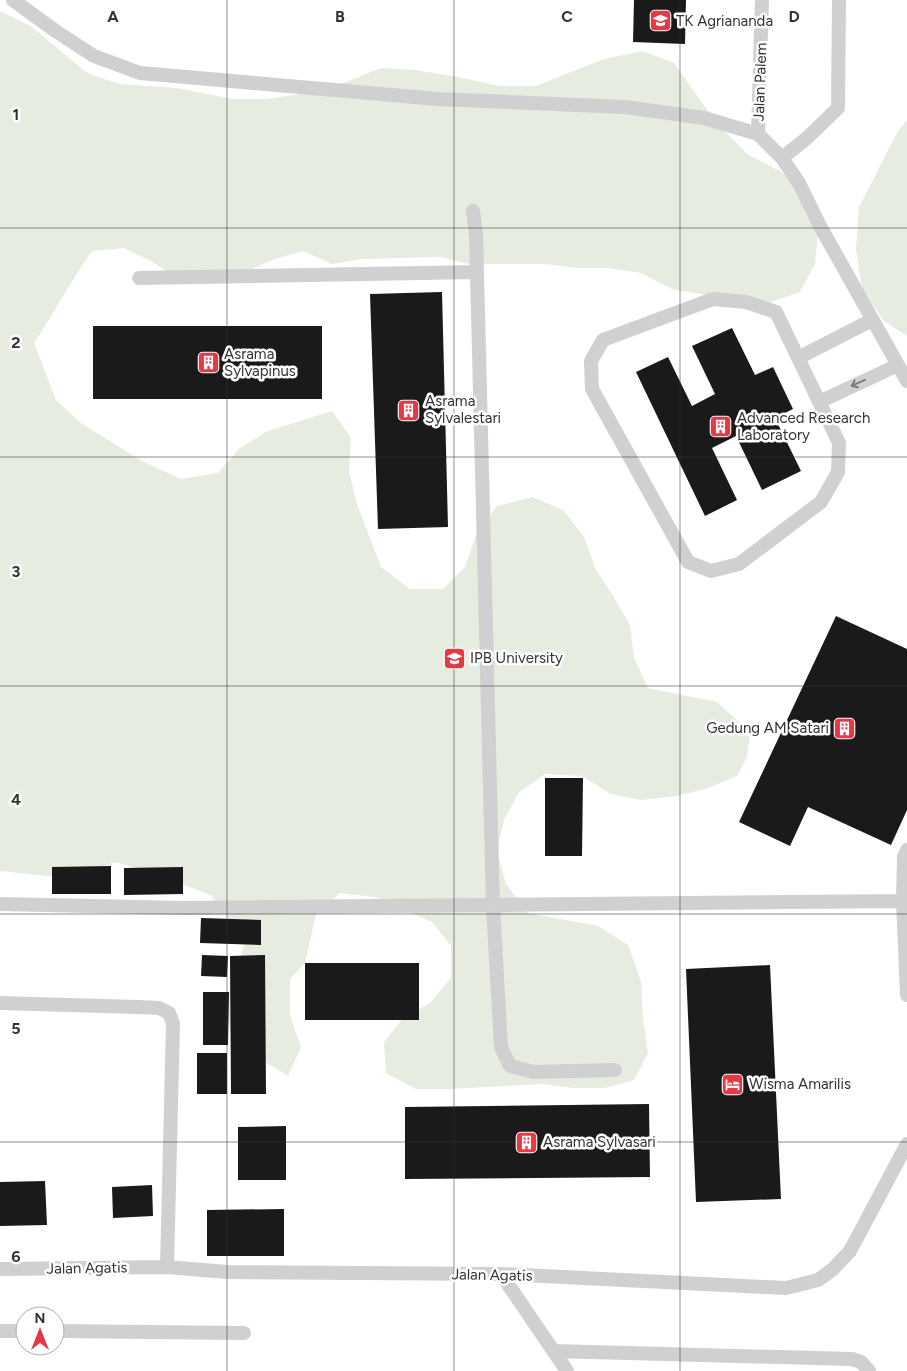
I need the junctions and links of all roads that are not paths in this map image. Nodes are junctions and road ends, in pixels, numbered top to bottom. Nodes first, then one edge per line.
1 (13, 0) edge
2 (762, 0) edge
3 (839, 0) edge
4 (758, 134) junction
5 (782, 158) junction
6 (473, 211) dead end
7 (476, 272) junction
8 (139, 278) dead end
9 (872, 320) junction
10 (798, 358) junction
11 (898, 365) junction
12 (907, 381) edge
13 (819, 402) junction
14 (907, 850) edge
15 (905, 901) edge
16 (0, 904) edge
17 (493, 906) junction
18 (907, 995) edge
19 (0, 1003) edge
20 (615, 1070) dead end
21 (907, 1144) edge
22 (167, 1267) junction
23 (0, 1268) edge
24 (501, 1274) junction
25 (0, 1331) edge
26 (15, 1331) edge
27 (65, 1331) edge
28 (244, 1333) dead end
29 (554, 1351) junction
30 (567, 1371) edge
31 (869, 1371) edge

1 - 4 lane
2 - 4 lane, Jalan Palem
3 - 5 lane
4 - 5 lane
5 - 9 lane
6 - 7 lane
7 - 8 lane
7 - 17 lane
9 - 10 lane
9 - 11 lane
10 - 13 lane
10 - 13 lane
11 - 12 lane
11 -> 13 lane
14 - 15 lane
15 - 17 lane
15 - 18 lane
16 - 17 lane
17 - 20 lane
19 - 22 lane
21 - 24 lane, Jalan Agatis
22 - 23 lane, Jalan Agatis
22 - 24 lane, Jalan Agatis
24 - 29 lane
25 - 26 lane
27 - 28 lane
29 - 30 lane
29 - 31 lane

